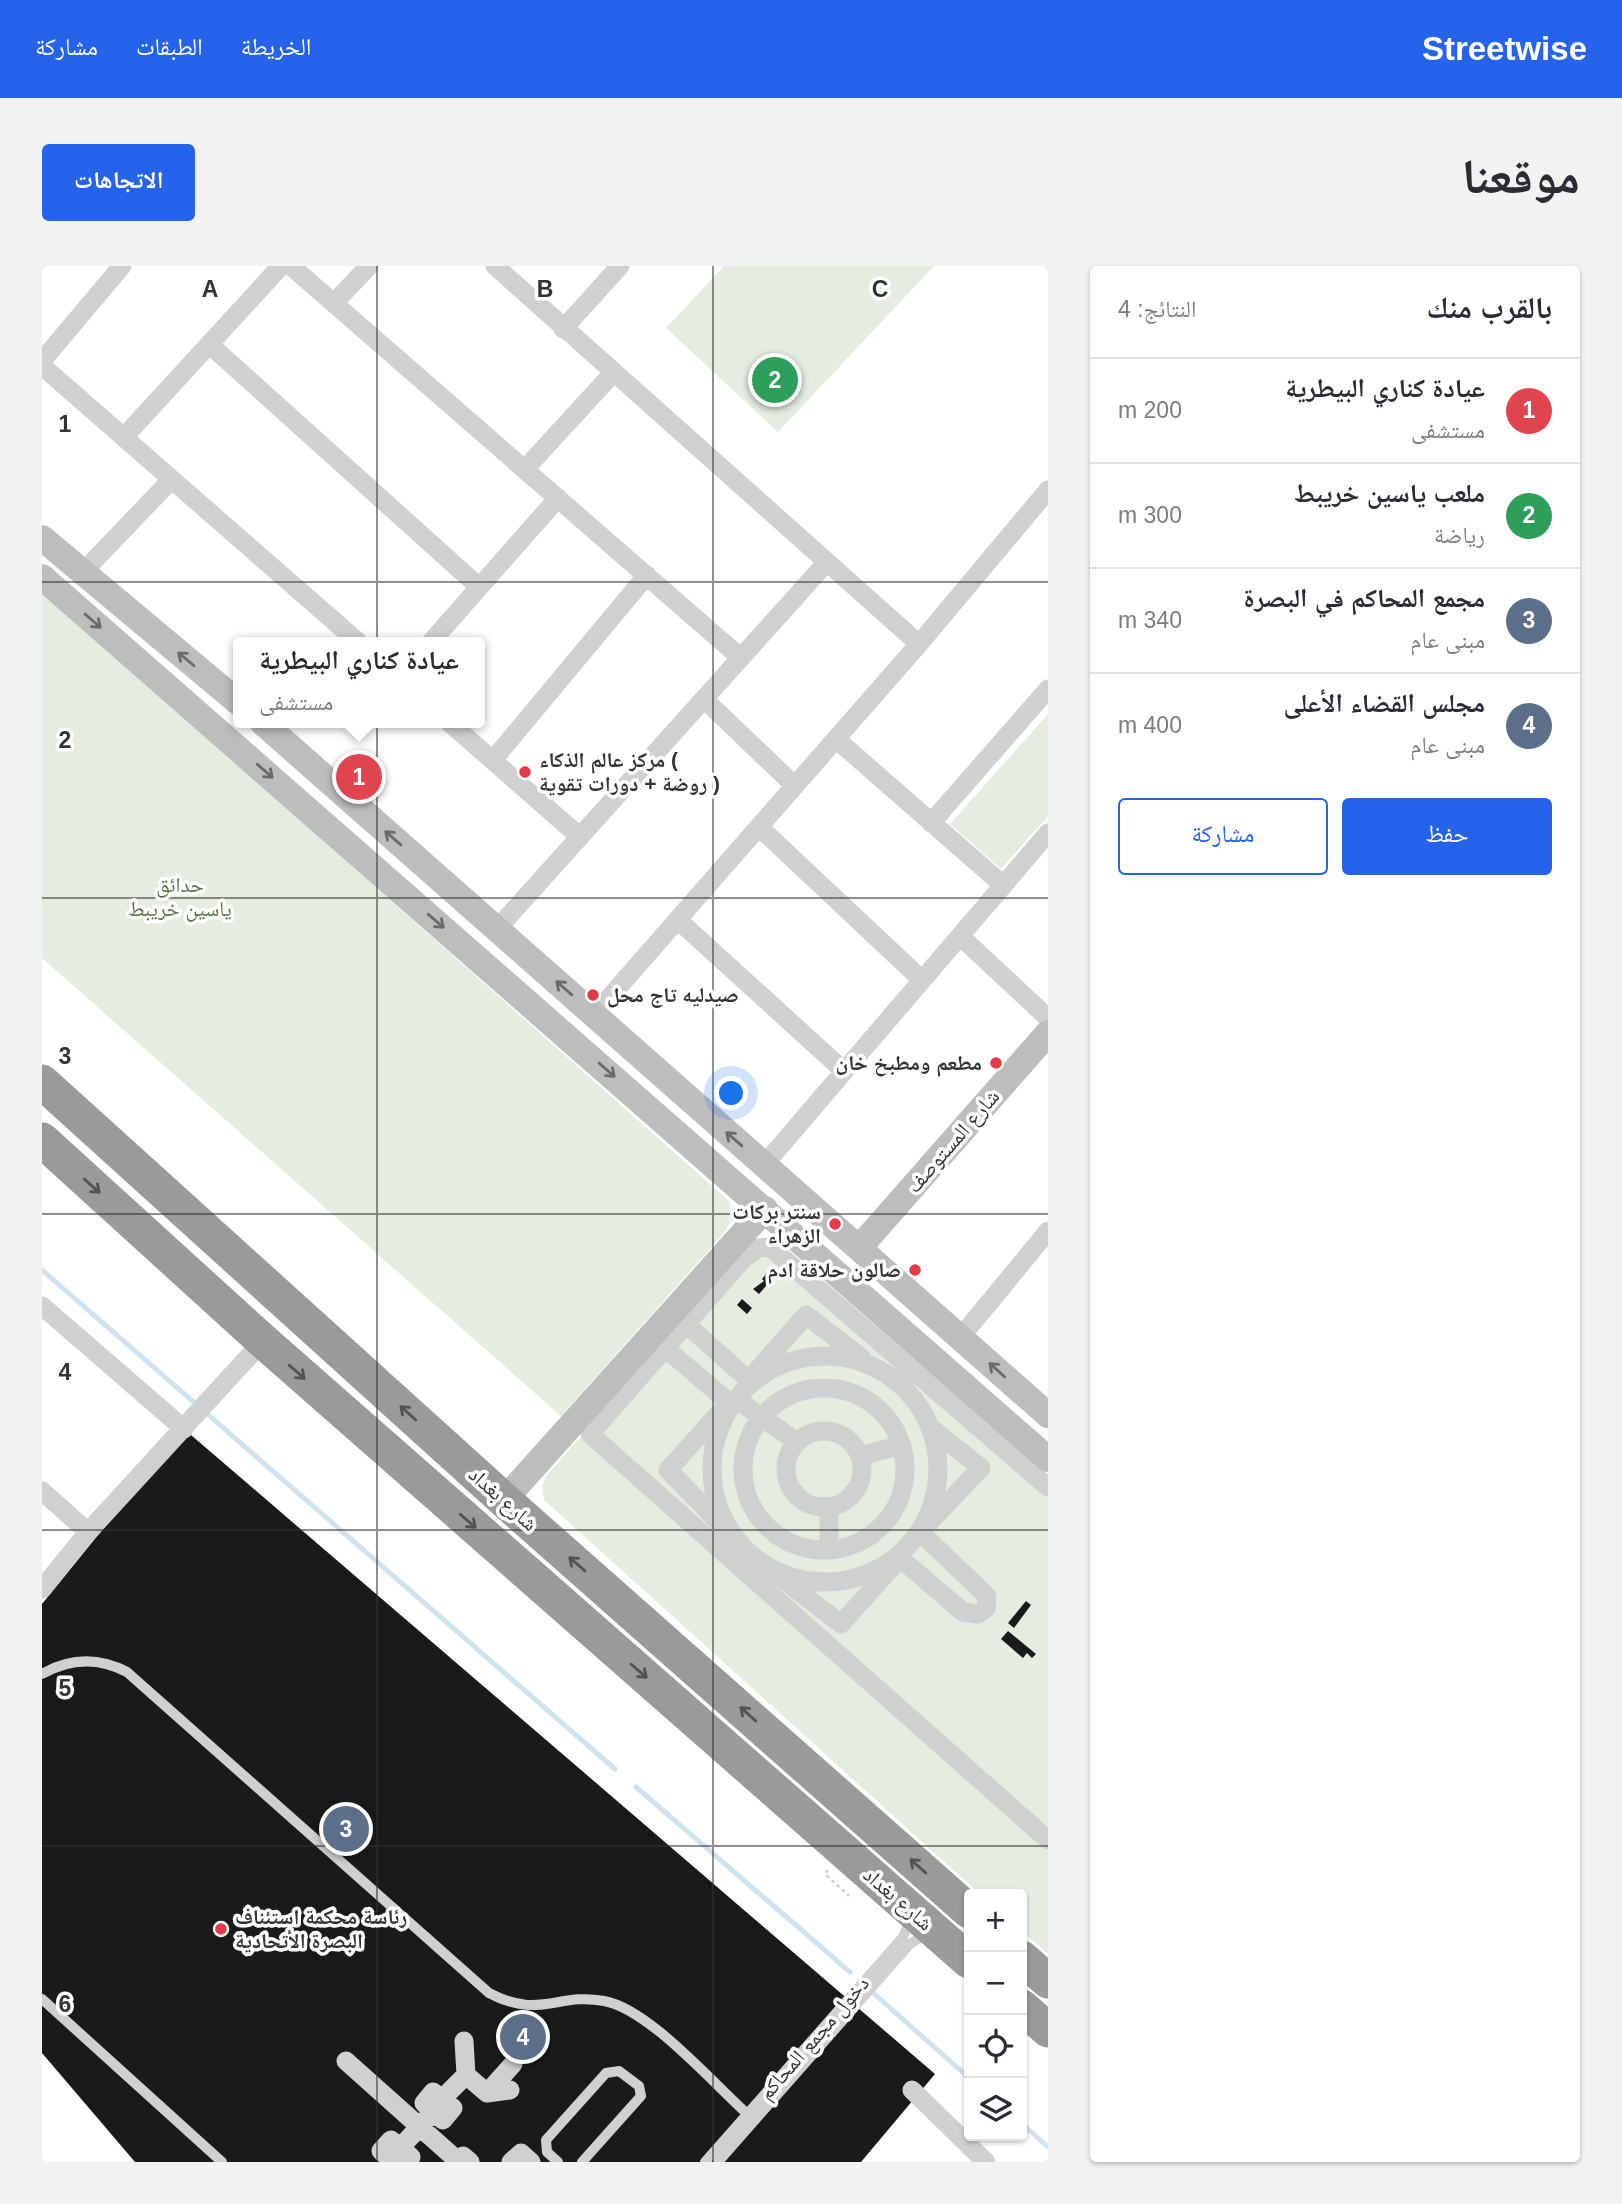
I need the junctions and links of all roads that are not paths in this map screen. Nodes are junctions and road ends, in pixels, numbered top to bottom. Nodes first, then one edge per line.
1 (122, 266) edge
2 (281, 266) edge
3 (291, 266) edge
4 (369, 266) edge
5 (495, 266) edge
6 (620, 266) edge
7 (334, 303) junction
8 (564, 329) junction
9 (209, 344) junction
10 (42, 363) edge
11 (614, 372) junction
12 (124, 437) junction
13 (525, 469) junction
14 (172, 480) junction
15 (1048, 490) edge
16 (558, 498) junction
17 (42, 538) edge
18 (827, 562) junction
19 (83, 572) junction
20 (646, 575) junction
21 (42, 577) edge
22 (478, 586) junction
23 (352, 637) edge
24 (434, 637) edge
25 (919, 644) junction
26 (741, 657) junction
27 (1048, 689) edge
28 (233, 698) edge
29 (704, 699) junction
30 (276, 728) edge
31 (456, 728) edge
32 (836, 740) junction
33 (493, 760) junction
34 (795, 786) junction
35 (931, 823) junction
36 (759, 827) junction
37 (1048, 833) edge
38 (580, 837) junction
39 (1003, 885) junction
40 (678, 920) junction
41 (497, 929) junction
42 (960, 936) junction
43 (922, 980) junction
44 (594, 1015) junction
45 (1048, 1018) edge
46 (1048, 1033) edge
47 (654, 1068) junction
48 (844, 1071) junction
49 (42, 1082) edge
50 (632, 1092) junction
51 (42, 1140) edge
52 (764, 1165) junction
53 (765, 1209) junction
54 (1047, 1235) edge
55 (859, 1248) junction
56 (42, 1306) edge
57 (686, 1324) junction
58 (960, 1338) junction
59 (263, 1341) junction
60 (665, 1348) junction
61 (871, 1365) junction
62 (750, 1381) junction
63 (904, 1387) junction
64 (732, 1402) junction
65 (1038, 1407) edge
66 (878, 1409) junction
67 (763, 1416) junction
68 (1007, 1423) junction
69 (190, 1424) junction
70 (931, 1427) junction
71 (797, 1442) junction
72 (902, 1445) junction
73 (860, 1456) junction
74 (1048, 1459) edge
75 (1048, 1487) edge
76 (42, 1491) edge
77 (505, 1500) junction
78 (829, 1507) junction
79 (884, 1522) junction
80 (921, 1530) junction
81 (88, 1531) junction
82 (774, 1532) junction
83 (829, 1549) junction
84 (750, 1554) junction
85 (894, 1561) junction
86 (42, 1589) edge
87 (42, 1674) edge
88 (1048, 1840) edge
89 (964, 1907) edge
90 (910, 1908) junction
91 (936, 1931) junction
92 (964, 1956) edge
93 (1027, 1962) edge
94 (1048, 1981) edge
95 (42, 1999) edge
96 (1027, 2011) edge
97 (1048, 2030) edge
98 (346, 2061) dead end
99 (513, 2064) dead end
100 (510, 2090) dead end
101 (912, 2090) dead end
102 (487, 2093) junction
103 (431, 2112) junction
104 (750, 2117) junction
105 (396, 2159) edge
106 (222, 2162) edge
107 (470, 2162) edge
108 (511, 2162) edge
109 (531, 2162) edge
110 (558, 2162) edge
111 (582, 2162) edge
112 (705, 2162) edge
113 (718, 2162) edge
114 (986, 2162) edge

1 - 10 street
2 - 9 street
3 - 7 street
4 - 7 street
5 - 8 street
6 - 8 street
7 - 13 street
8 - 11 street
9 - 12 street
9 - 22 street
10 - 12 street
11 - 13 street
11 - 18 street
12 - 14 street
13 - 16 street
14 - 19 street
14 - 23 street
15 - 25 street
16 - 20 street
16 - 22 street
17 - 19 street
18 - 25 street
18 - 26 street
28 -> 19 street
20 - 26 street
20 - 33 street
21 -> 50 street
22 - 24 street
25 - 32 street
26 - 29 street
27 - 35 street
29 - 34 street
29 - 38 street
41 -> 30 street
31 - 33 street
32 - 34 street
32 - 35 street
33 - 38 street
34 - 36 street
35 - 39 street
36 - 40 street
36 - 43 street
37 - 39 street
38 - 41 street
39 - 42 street
40 - 44 street
40 - 48 street
44 -> 41 street
42 - 43 street
42 - 45 street
43 - 48 street
44 - 47 street
46 - 55 street, شارع المستوصف
47 - 50 street
52 -> 47 street
48 - 52 street
77 -> 49 highway, شارع بغداد
50 - 53 street
51 -> 59 highway, شارع بغداد
52 - 55 street
53 - 68 street
53 - 77 street
54 - 58 street
55 - 58 street
56 - 69 street
57 - 60 street
57 - 62 street
57 - 75 street
65 -> 58 street
59 - 69 street
59 -> 90 highway, شارع بغداد
60 - 64 street
60 - 88 street
61 - 62 street
61 - 62 street
61 - 63 street
62 - 64 street
63 - 66 street
63 - 70 street
64 - 67 street
64 - 84 street
64 - 84 street
65 - 68 street
66 - 67 street
66 - 72 street
67 - 71 street
67 - 82 street
68 - 74 street
69 - 81 street
70 - 80 street
70 - 80 street
71 - 73 street
71 - 78 street
72 - 73 street
72 - 79 street
73 - 78 street
76 - 81 street
89 -> 77 highway, شارع بغداد
78 - 83 street
79 - 80 street
79 - 83 street
79 - 85 street
80 - 85 street
80 - 85 street
81 - 86 street
82 - 83 street
82 - 84 street
84 - 85 street
84 - 85 street
87 - 104 lane
90 - 91 highway, شارع بغداد
90 - 104 lane, دخول مجمع المحاكم
91 - 92 highway, شارع بغداد
91 - 104 lane
93 - 94 highway
95 - 106 lane
96 - 97 highway
98 - 103 street
99 - 102 street
100 - 102 street
101 - 114 street
102 - 103 street
103 - 105 street
103 - 107 street
104 - 112 lane, دخول مجمع المحاكم
104 - 113 lane
108 - 109 street
110 - 111 lane

